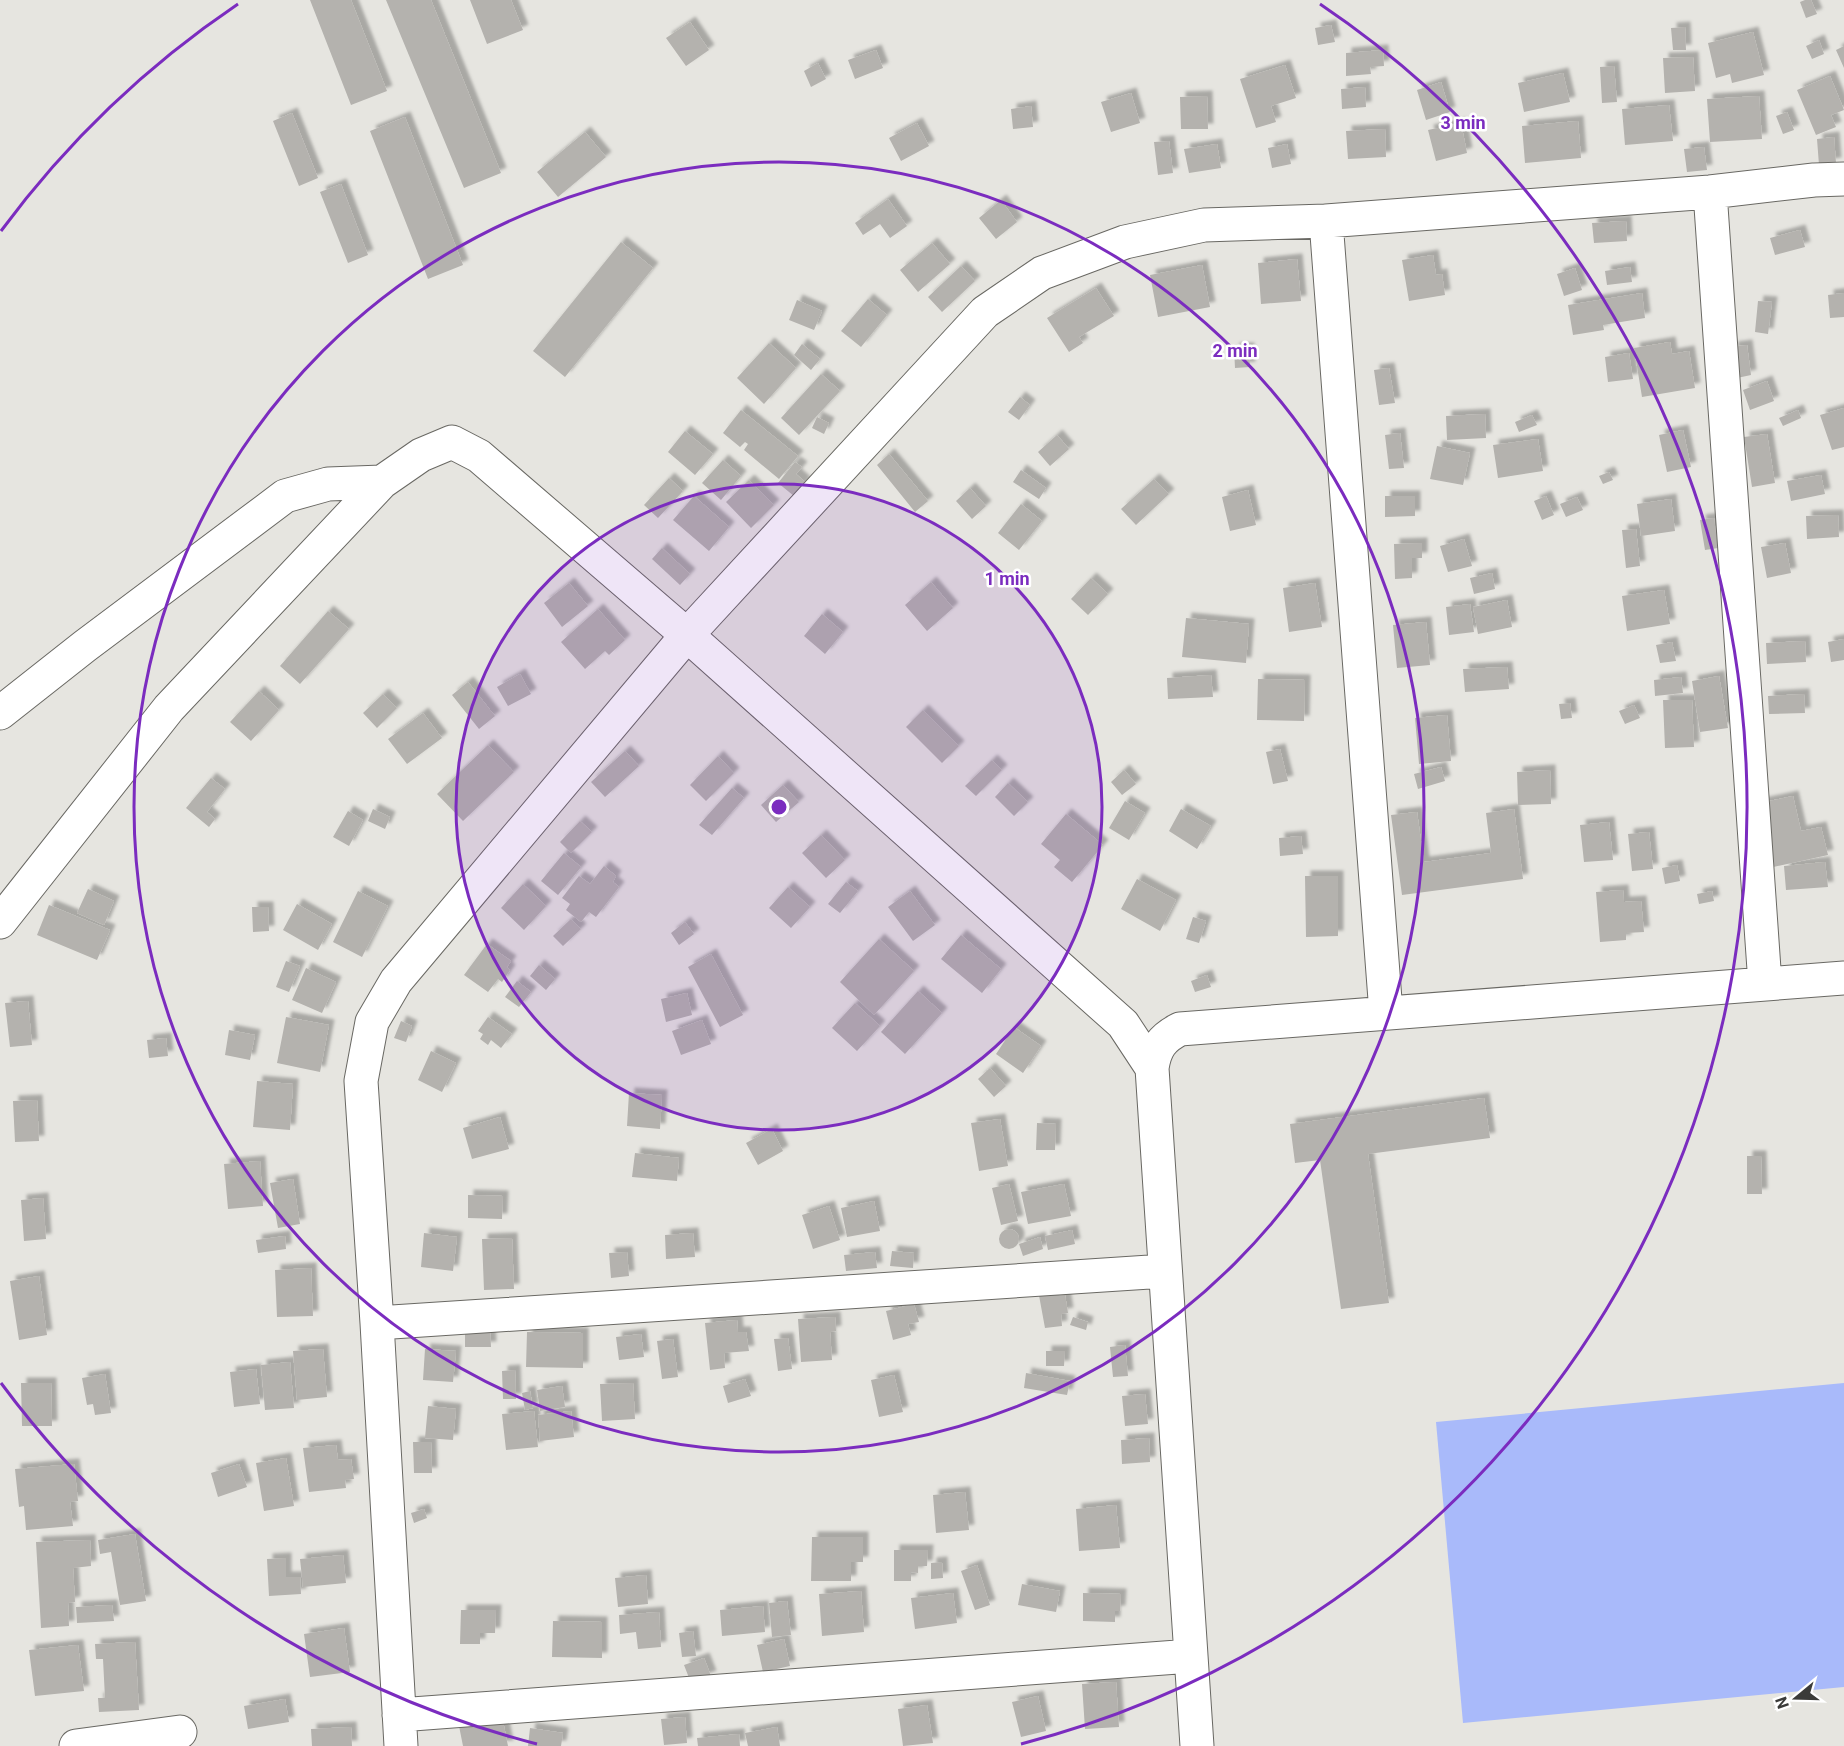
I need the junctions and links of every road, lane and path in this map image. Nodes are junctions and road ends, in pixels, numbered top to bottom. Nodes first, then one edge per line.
1 (1844, 179) edge
2 (1710, 192) junction
3 (1326, 221) junction
4 (382, 482) junction
5 (687, 635) junction
6 (0, 713) edge
7 (0, 922) edge
8 (1844, 978) edge
9 (1765, 984) junction
10 (1386, 1013) junction
11 (1123, 1024) junction
12 (1180, 1029) junction
13 (1152, 1068) junction
14 (1165, 1271) junction
15 (377, 1323) junction
16 (1191, 1656) junction
17 (400, 1730) edge
18 (180, 1732) dead end
19 (76, 1746) edge
20 (1197, 1746) edge

1 - 2 street
2 - 3 street
2 - 9 street
3 - 5 street
3 - 10 street
4 - 5 street
4 - 6 street
4 - 7 street
5 - 11 street
5 - 15 street
8 - 9 street
9 - 10 street
10 - 12 street
11 - 12 street
11 - 13 street
12 - 13 street
13 - 14 street
14 - 15 street
14 - 16 street
15 - 17 street
16 - 17 street
16 - 20 street
18 - 19 street

